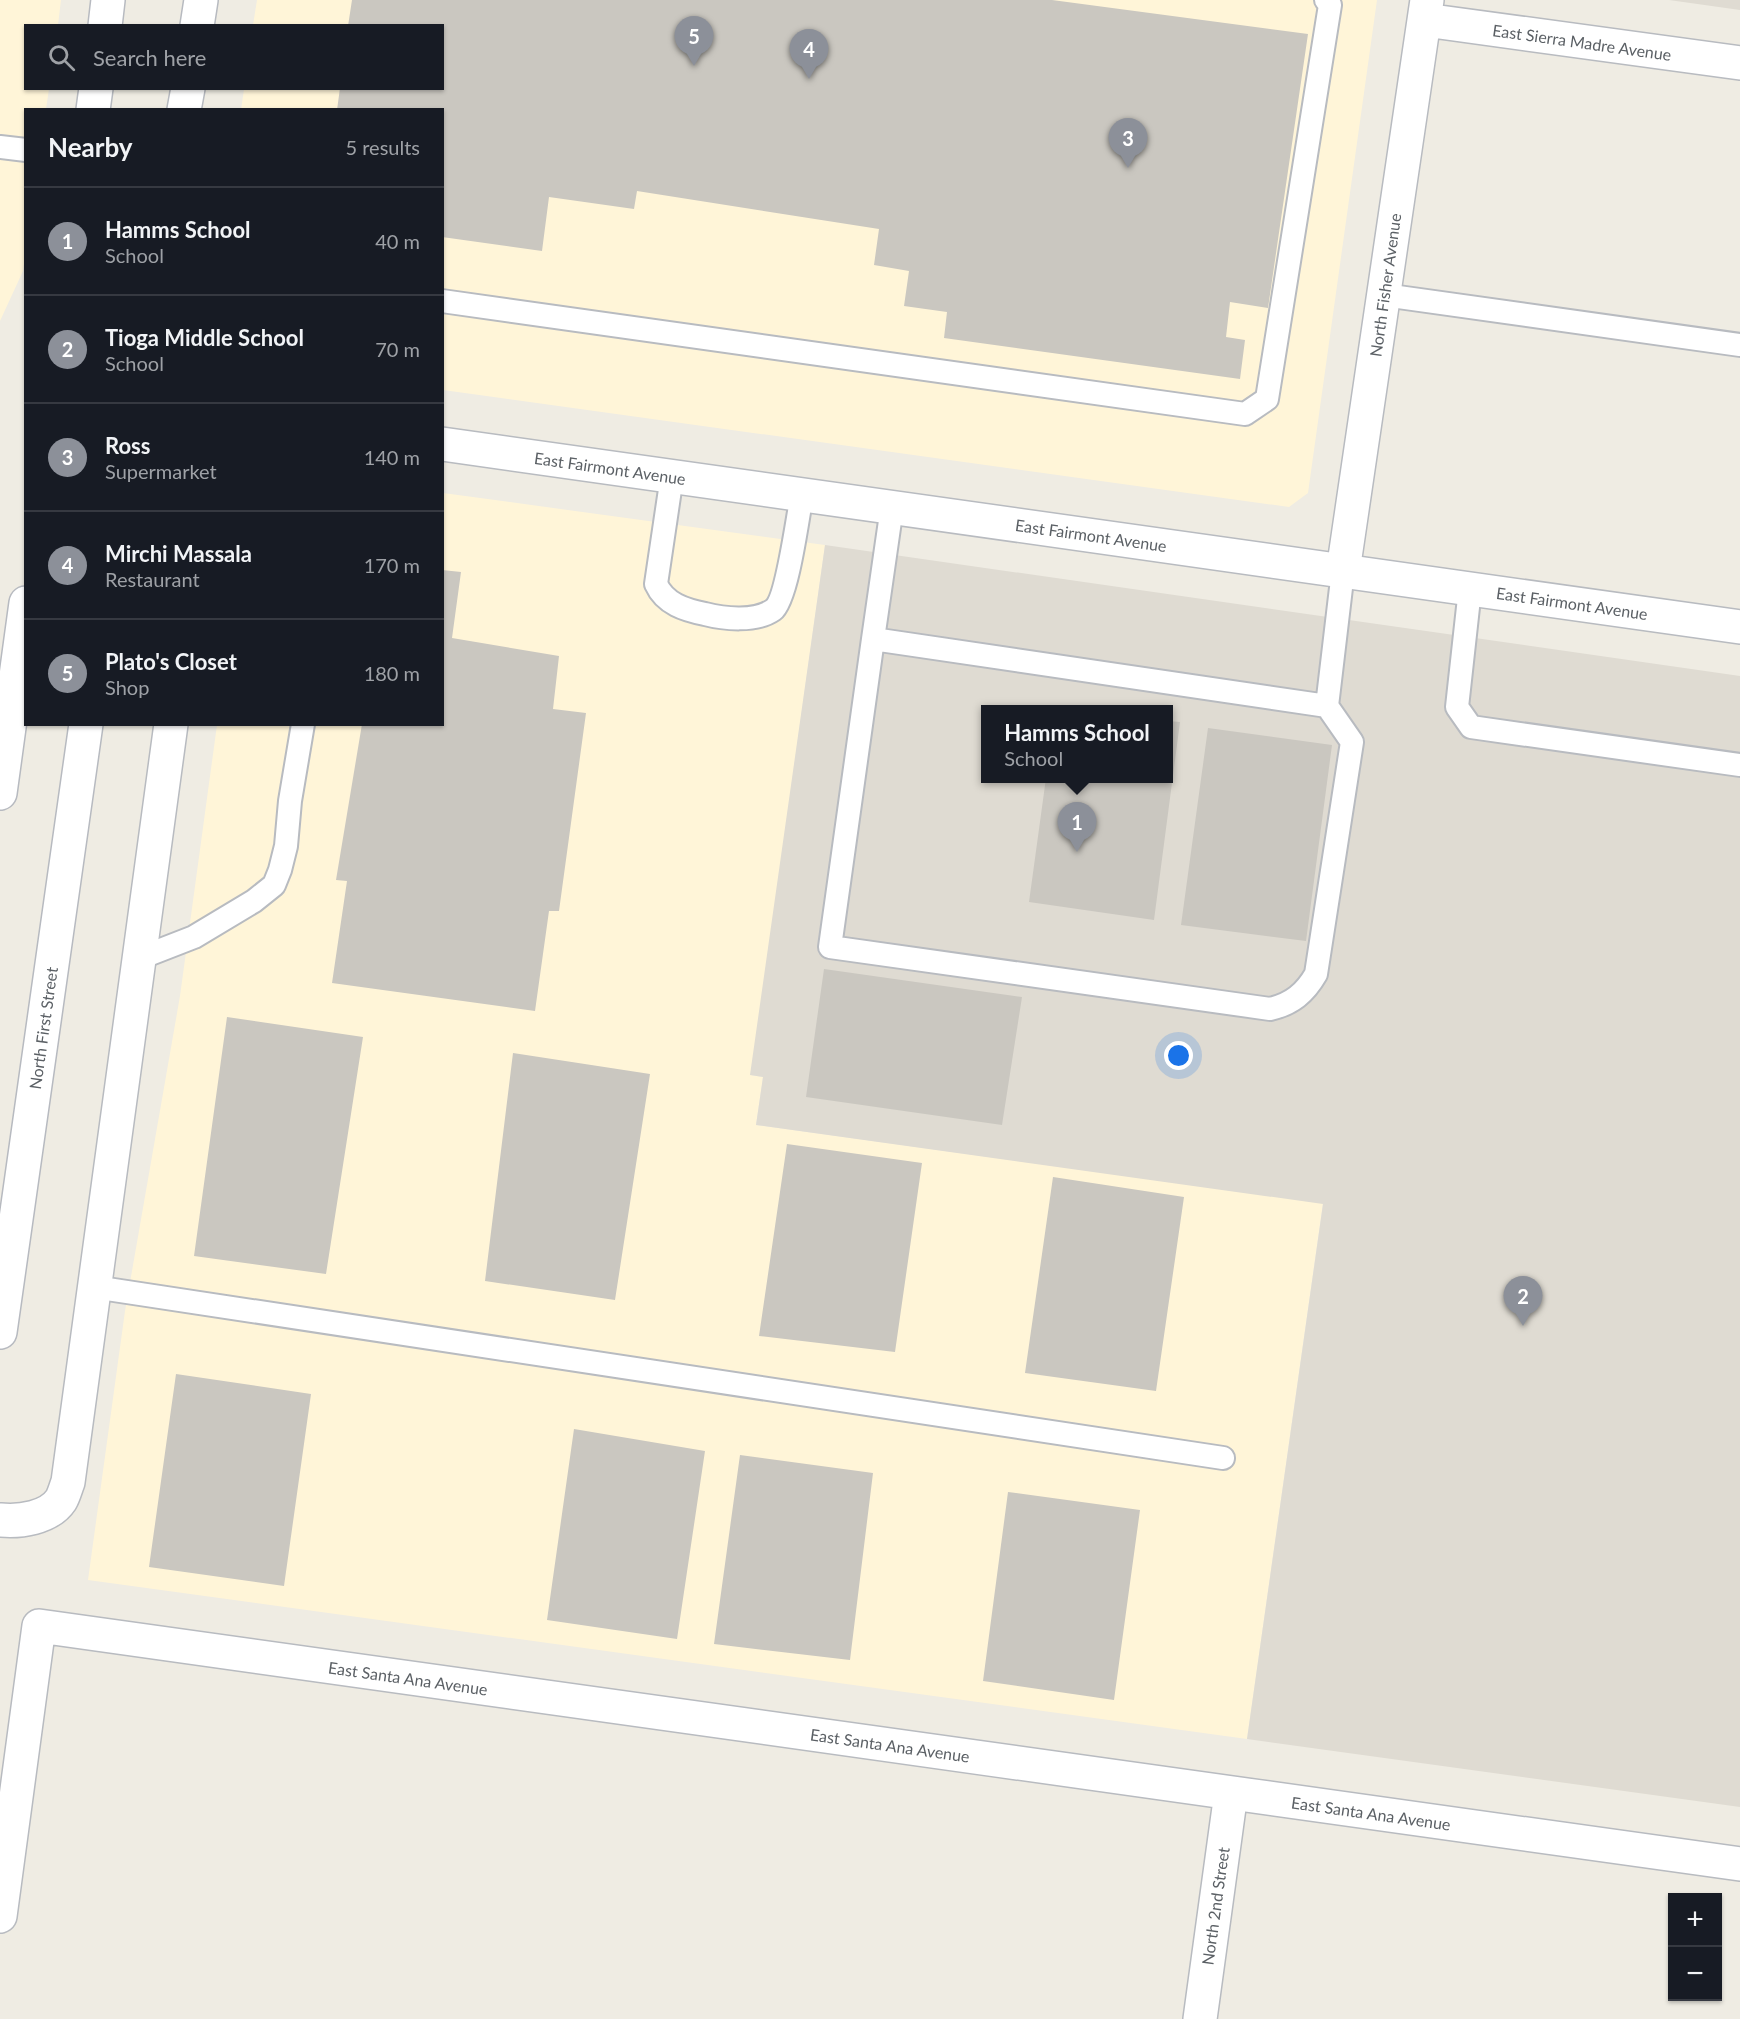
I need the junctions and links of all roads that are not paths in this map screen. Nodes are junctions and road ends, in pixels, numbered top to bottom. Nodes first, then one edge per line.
1 (108, 0) edge
2 (201, 0) edge
3 (1326, 0) edge
4 (1426, 10) edge
5 (105, 24) edge
6 (197, 24) edge
7 (1740, 63) edge
8 (96, 90) edge
9 (188, 90) edge
10 (93, 108) edge
11 (184, 108) edge
12 (0, 147) edge
13 (24, 150) edge
14 (1384, 295) junction
15 (444, 301) edge
16 (1740, 345) edge
17 (444, 444) edge
18 (672, 476) junction
19 (802, 494) junction
20 (892, 507) junction
21 (1343, 571) junction
22 (1470, 589) junction
23 (24, 618) edge
24 (1740, 627) edge
25 (873, 639) junction
26 (1327, 706) junction
27 (86, 726) edge
28 (171, 726) edge
29 (303, 726) edge
30 (1740, 765) edge
31 (0, 793) edge
32 (140, 958) junction
33 (94, 1287) junction
34 (0, 1332) edge
35 (1222, 1458) dead end
36 (0, 1520) edge
37 (1231, 1793) junction
38 (1740, 1864) edge
39 (0, 1916) edge
40 (1200, 2019) edge

1 - 5 street
2 - 6 street
3 - 15 lane
4 - 7 street, East Sierra Madre Avenue
4 - 14 street, North Fisher Avenue
8 - 10 street
9 - 11 street
12 - 13 lane
14 - 16 lane
14 - 21 street, North Fisher Avenue
17 - 18 street, East Fairmont Avenue
18 - 19 street, East Fairmont Avenue
18 - 19 lane
19 - 20 street, East Fairmont Avenue
20 - 21 street, East Fairmont Avenue
20 - 25 lane
21 - 22 street, East Fairmont Avenue
21 - 26 lane
22 - 24 street, East Fairmont Avenue
22 - 30 lane
23 - 31 street
25 - 26 lane
25 - 26 lane
27 - 34 street, North First Street
28 - 32 street
29 - 32 lane
32 - 33 street
33 - 35 lane
33 - 36 street
37 - 38 street, East Santa Ana Avenue
37 - 39 street, East Santa Ana Avenue
37 - 40 street, North 2nd Street

